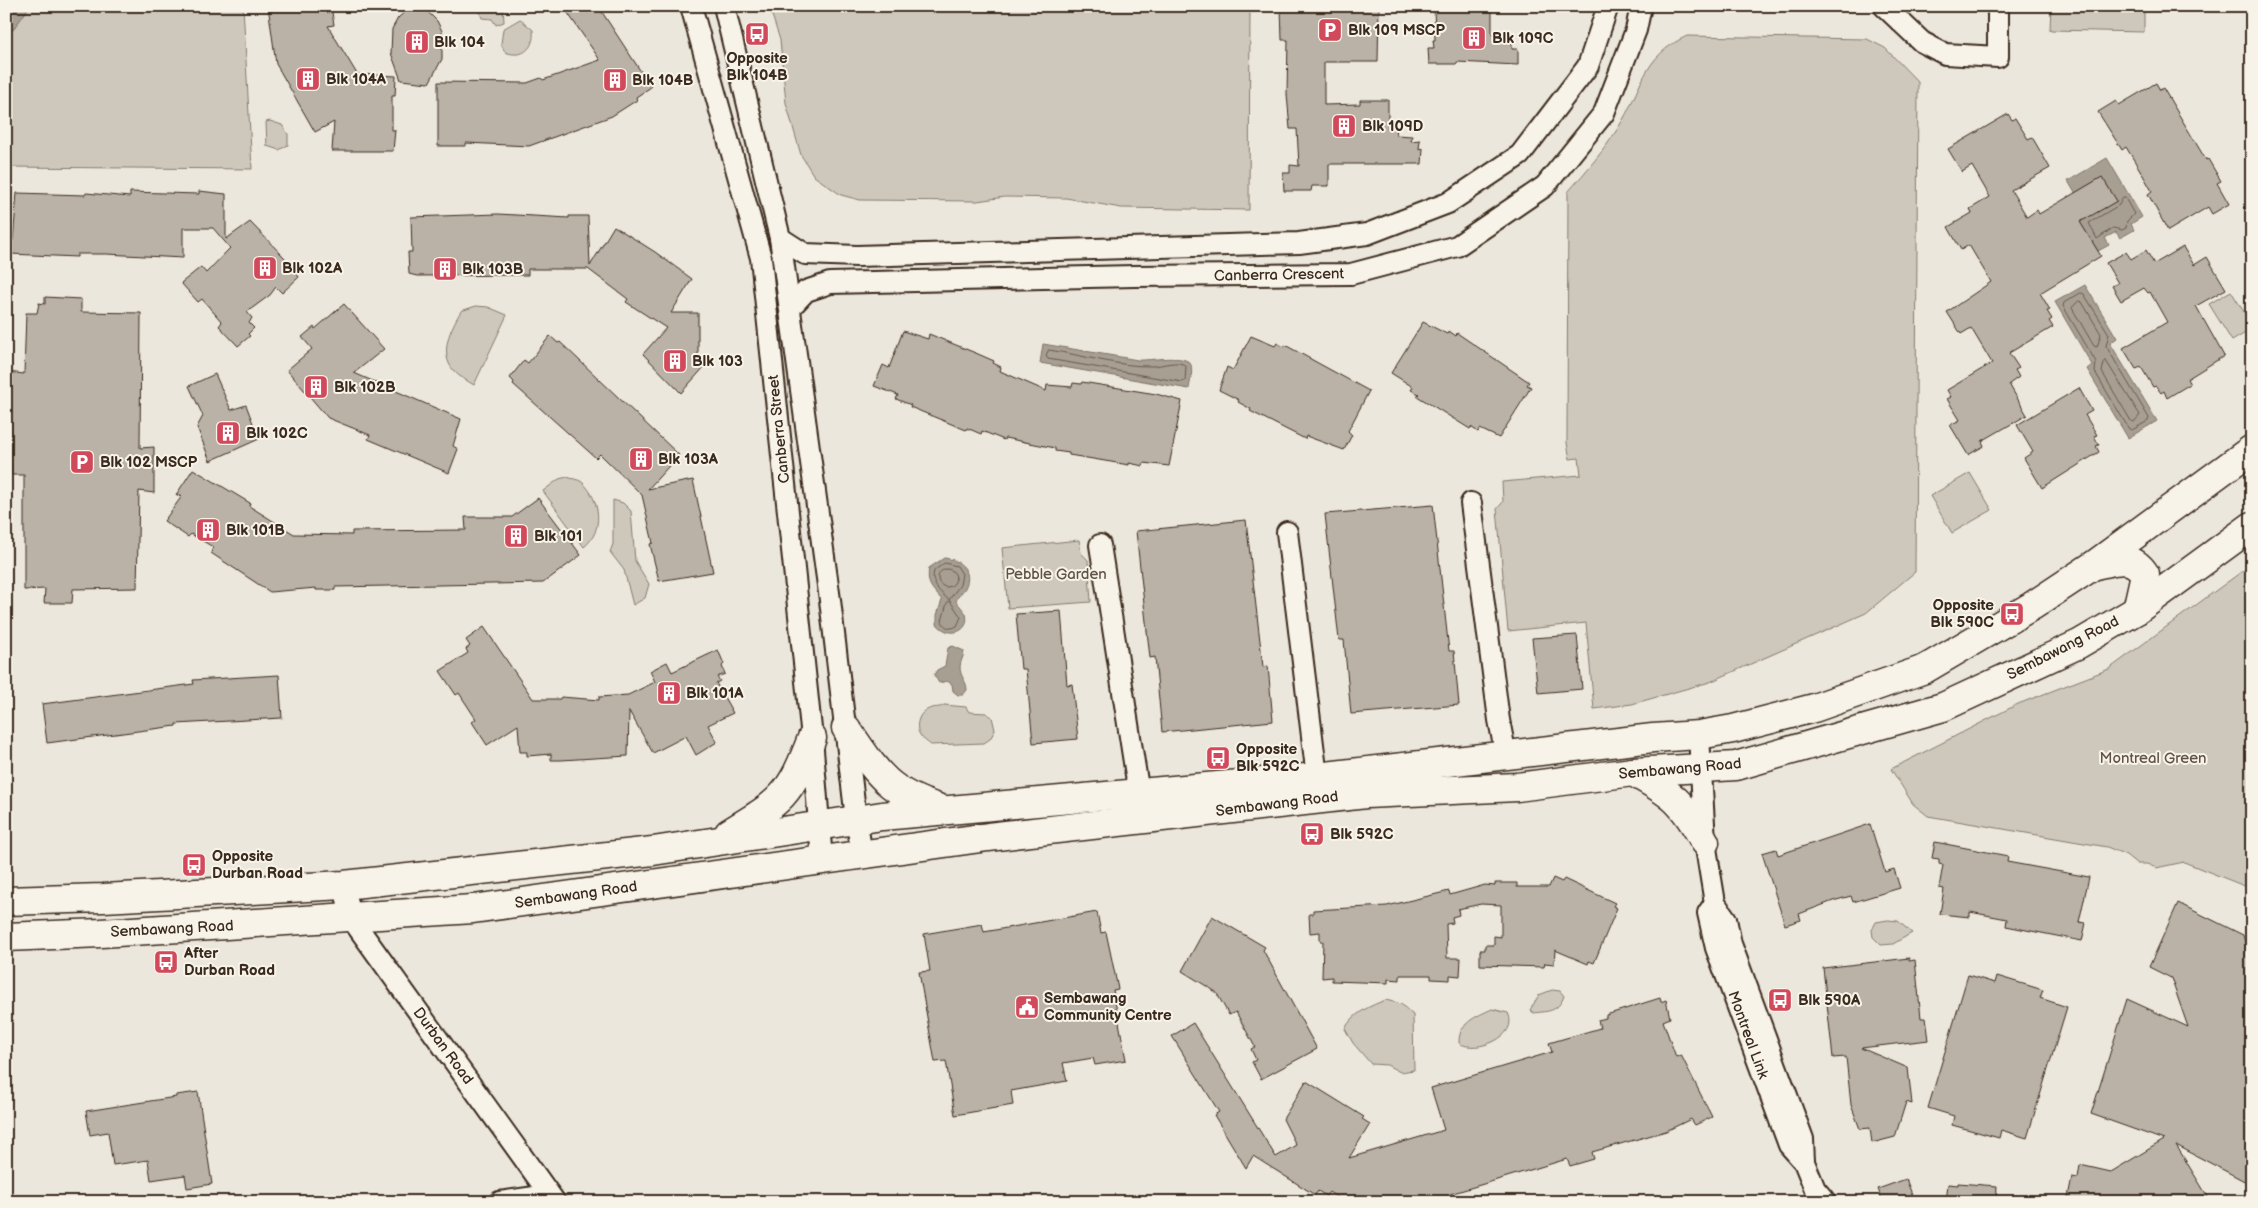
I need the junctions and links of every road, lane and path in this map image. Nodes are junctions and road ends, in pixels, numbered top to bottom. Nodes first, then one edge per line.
1 (691, 6) edge
2 (724, 6) edge
3 (1608, 6) edge
4 (1640, 6) edge
5 (1884, 6) edge
6 (1998, 6) edge
7 (780, 238) junction
8 (761, 258) junction
9 (783, 258) junction
10 (791, 307) junction
11 (2250, 449) edge
12 (1471, 503) dead end
13 (2252, 526) edge
14 (1287, 532) dead end
15 (1100, 545) dead end
16 (2094, 566) junction
17 (2137, 610) junction
18 (846, 728) junction
19 (1699, 735) junction
20 (812, 738) junction
21 (1506, 756) junction
22 (1701, 768) junction
23 (1633, 772) junction
24 (1317, 777) junction
25 (1139, 792) junction
26 (945, 810) junction
27 (856, 819) junction
28 (1142, 820) junction
29 (819, 824) junction
30 (715, 841) junction
31 (1705, 842) junction
32 (862, 854) junction
33 (822, 860) junction
34 (344, 885) junction
35 (6, 901) edge
36 (351, 918) junction
37 (6, 936) edge
38 (552, 1198) edge
39 (1818, 1198) edge
40 (500, 1202) edge

1 - 8 street, Canberra Street
2 - 7 street, Canberra Street
3 - 7 street, Canberra Crescent
4 - 10 street, Canberra Crescent
5 - 6 street
7 - 9 street, Canberra Street
8 - 9 street
8 - 20 street, Canberra Street
9 - 10 street, Canberra Street
10 - 18 street, Canberra Street
11 - 16 main road, Sembawang Road
12 - 21 street
13 - 17 main road, Sembawang Road
14 - 24 street, Sembawang Road
15 - 25 street
16 - 17 main road
16 - 19 main road, Sembawang Road
17 - 22 main road, Sembawang Road
18 - 26 main road
18 - 27 street, Canberra Street
19 - 21 main road, Sembawang Road
19 - 22 street, Montreal Link
20 - 29 street, Canberra Street
20 - 30 main road
21 - 24 main road, Sembawang Road
22 - 23 main road, Sembawang Road
22 - 31 street, Montreal Link
23 - 28 main road, Sembawang Road
23 - 31 main road
24 - 25 main road, Sembawang Road
25 - 26 main road, Sembawang Road
25 - 28 street
26 - 27 main road, Sembawang Road
27 - 29 main road, Sembawang Road
27 - 32 street, Canberra Street
28 - 32 main road, Sembawang Road
29 - 30 main road, Sembawang Road
29 - 33 street, Canberra Street
30 - 34 main road, Sembawang Road
31 - 39 street, Montreal Link
32 - 33 main road, Sembawang Road
33 - 36 main road, Sembawang Road
34 - 35 main road, Sembawang Road
34 - 36 street, Durban Road
36 - 37 main road, Sembawang Road
36 - 38 street, Durban Road
38 - 40 street

